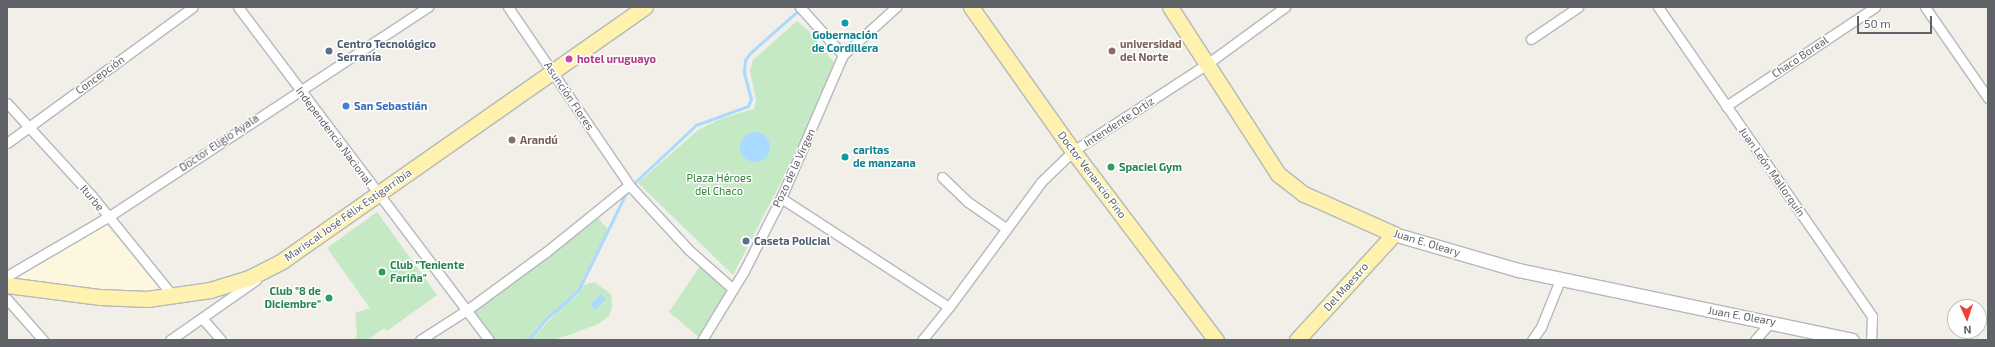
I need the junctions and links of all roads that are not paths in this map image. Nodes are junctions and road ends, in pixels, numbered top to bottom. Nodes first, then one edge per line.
1 (193, 7) edge
2 (238, 7) edge
3 (428, 7) edge
4 (508, 7) edge
5 (645, 7) edge
6 (896, 7) edge
7 (971, 7) edge
8 (1170, 7) edge
9 (1285, 7) edge
10 (1578, 7) edge
11 (1658, 7) edge
12 (1874, 7) edge
13 (1925, 7) edge
14 (802, 9) edge
15 (1531, 39) dead end
16 (843, 55) junction
17 (1207, 64) junction
18 (552, 71) junction
19 (299, 91) junction
20 (1988, 98) edge
21 (7, 103) edge
22 (1726, 106) junction
23 (28, 126) junction
24 (7, 143) edge
25 (1073, 151) junction
26 (942, 177) dead end
27 (631, 188) junction
28 (378, 194) junction
29 (781, 198) junction
30 (108, 217) junction
31 (1007, 229) junction
32 (1394, 234) junction
33 (282, 261) junction
34 (7, 276) edge
35 (1560, 280) junction
36 (7, 285) edge
37 (733, 289) junction
38 (173, 296) junction
39 (7, 299) edge
40 (949, 307) junction
41 (467, 310) junction
42 (202, 318) junction
43 (1776, 323) junction
44 (706, 338) edge
45 (43, 340) edge
46 (170, 340) edge
47 (221, 340) edge
48 (420, 340) edge
49 (489, 340) edge
50 (922, 340) edge
51 (1216, 340) edge
52 (1297, 340) edge
53 (1532, 340) edge
54 (1755, 340) edge
55 (1852, 340) edge
56 (1871, 340) edge

1 - 23 street, Concepción
2 - 19 street, Independencia Nacional
3 - 19 street, Doctor Eligio Ayala
4 - 18 street, Asunción Flores
5 - 18 main road, Mariscal José Félix Estigarribia
6 - 16 street, Pozo de la Virgen
7 - 25 main road, Doctor Venancio Pino
8 - 17 main road, Juan E. Oleary
9 - 17 street, Intendente Ortiz
10 - 15 street
11 - 22 street, Juan León Mallorquín
12 - 22 street, Chaco Boreal
13 - 20 street
14 - 16 street
16 - 29 street, Pozo de la Virgen
17 - 25 street, Intendente Ortiz
17 - 32 main road, Juan E. Oleary
18 - 27 street, Asunción Flores
18 - 28 main road, Mariscal José Félix Estigarribia
19 - 28 street, Independencia Nacional
19 - 30 street, Doctor Eligio Ayala
21 - 23 street, Iturbe
22 - 56 street, Juan León Mallorquín
23 - 24 street, Concepción
23 - 30 street, Iturbe
25 - 31 street, Intendente Ortiz
25 - 51 main road, Doctor Venancio Pino
26 - 31 street
27 - 37 street, Asunción Flores
27 - 41 street
28 - 33 main road, Mariscal José Félix Estigarribia
28 - 41 street, Independencia Nacional
29 - 37 street, Pozo de la Virgen
29 - 40 street
30 - 34 street, Doctor Eligio Ayala
30 - 38 street, Iturbe
31 - 40 street, Intendente Ortiz
32 - 35 street, Juan E. Oleary
32 - 52 main road, Del Maestro
33 - 38 main road, Mariscal José Félix Estigarribia
33 - 42 street
35 - 43 street, Juan E. Oleary
35 - 53 street
36 - 38 main road, Mariscal José Félix Estigarribia
37 - 44 street, Pozo de la Virgen
39 - 45 street
40 - 50 street, Intendente Ortiz
41 - 48 street
41 - 49 street, Independencia Nacional
42 - 46 street
42 - 47 street
43 - 54 street
43 - 55 street, Juan E. Oleary

